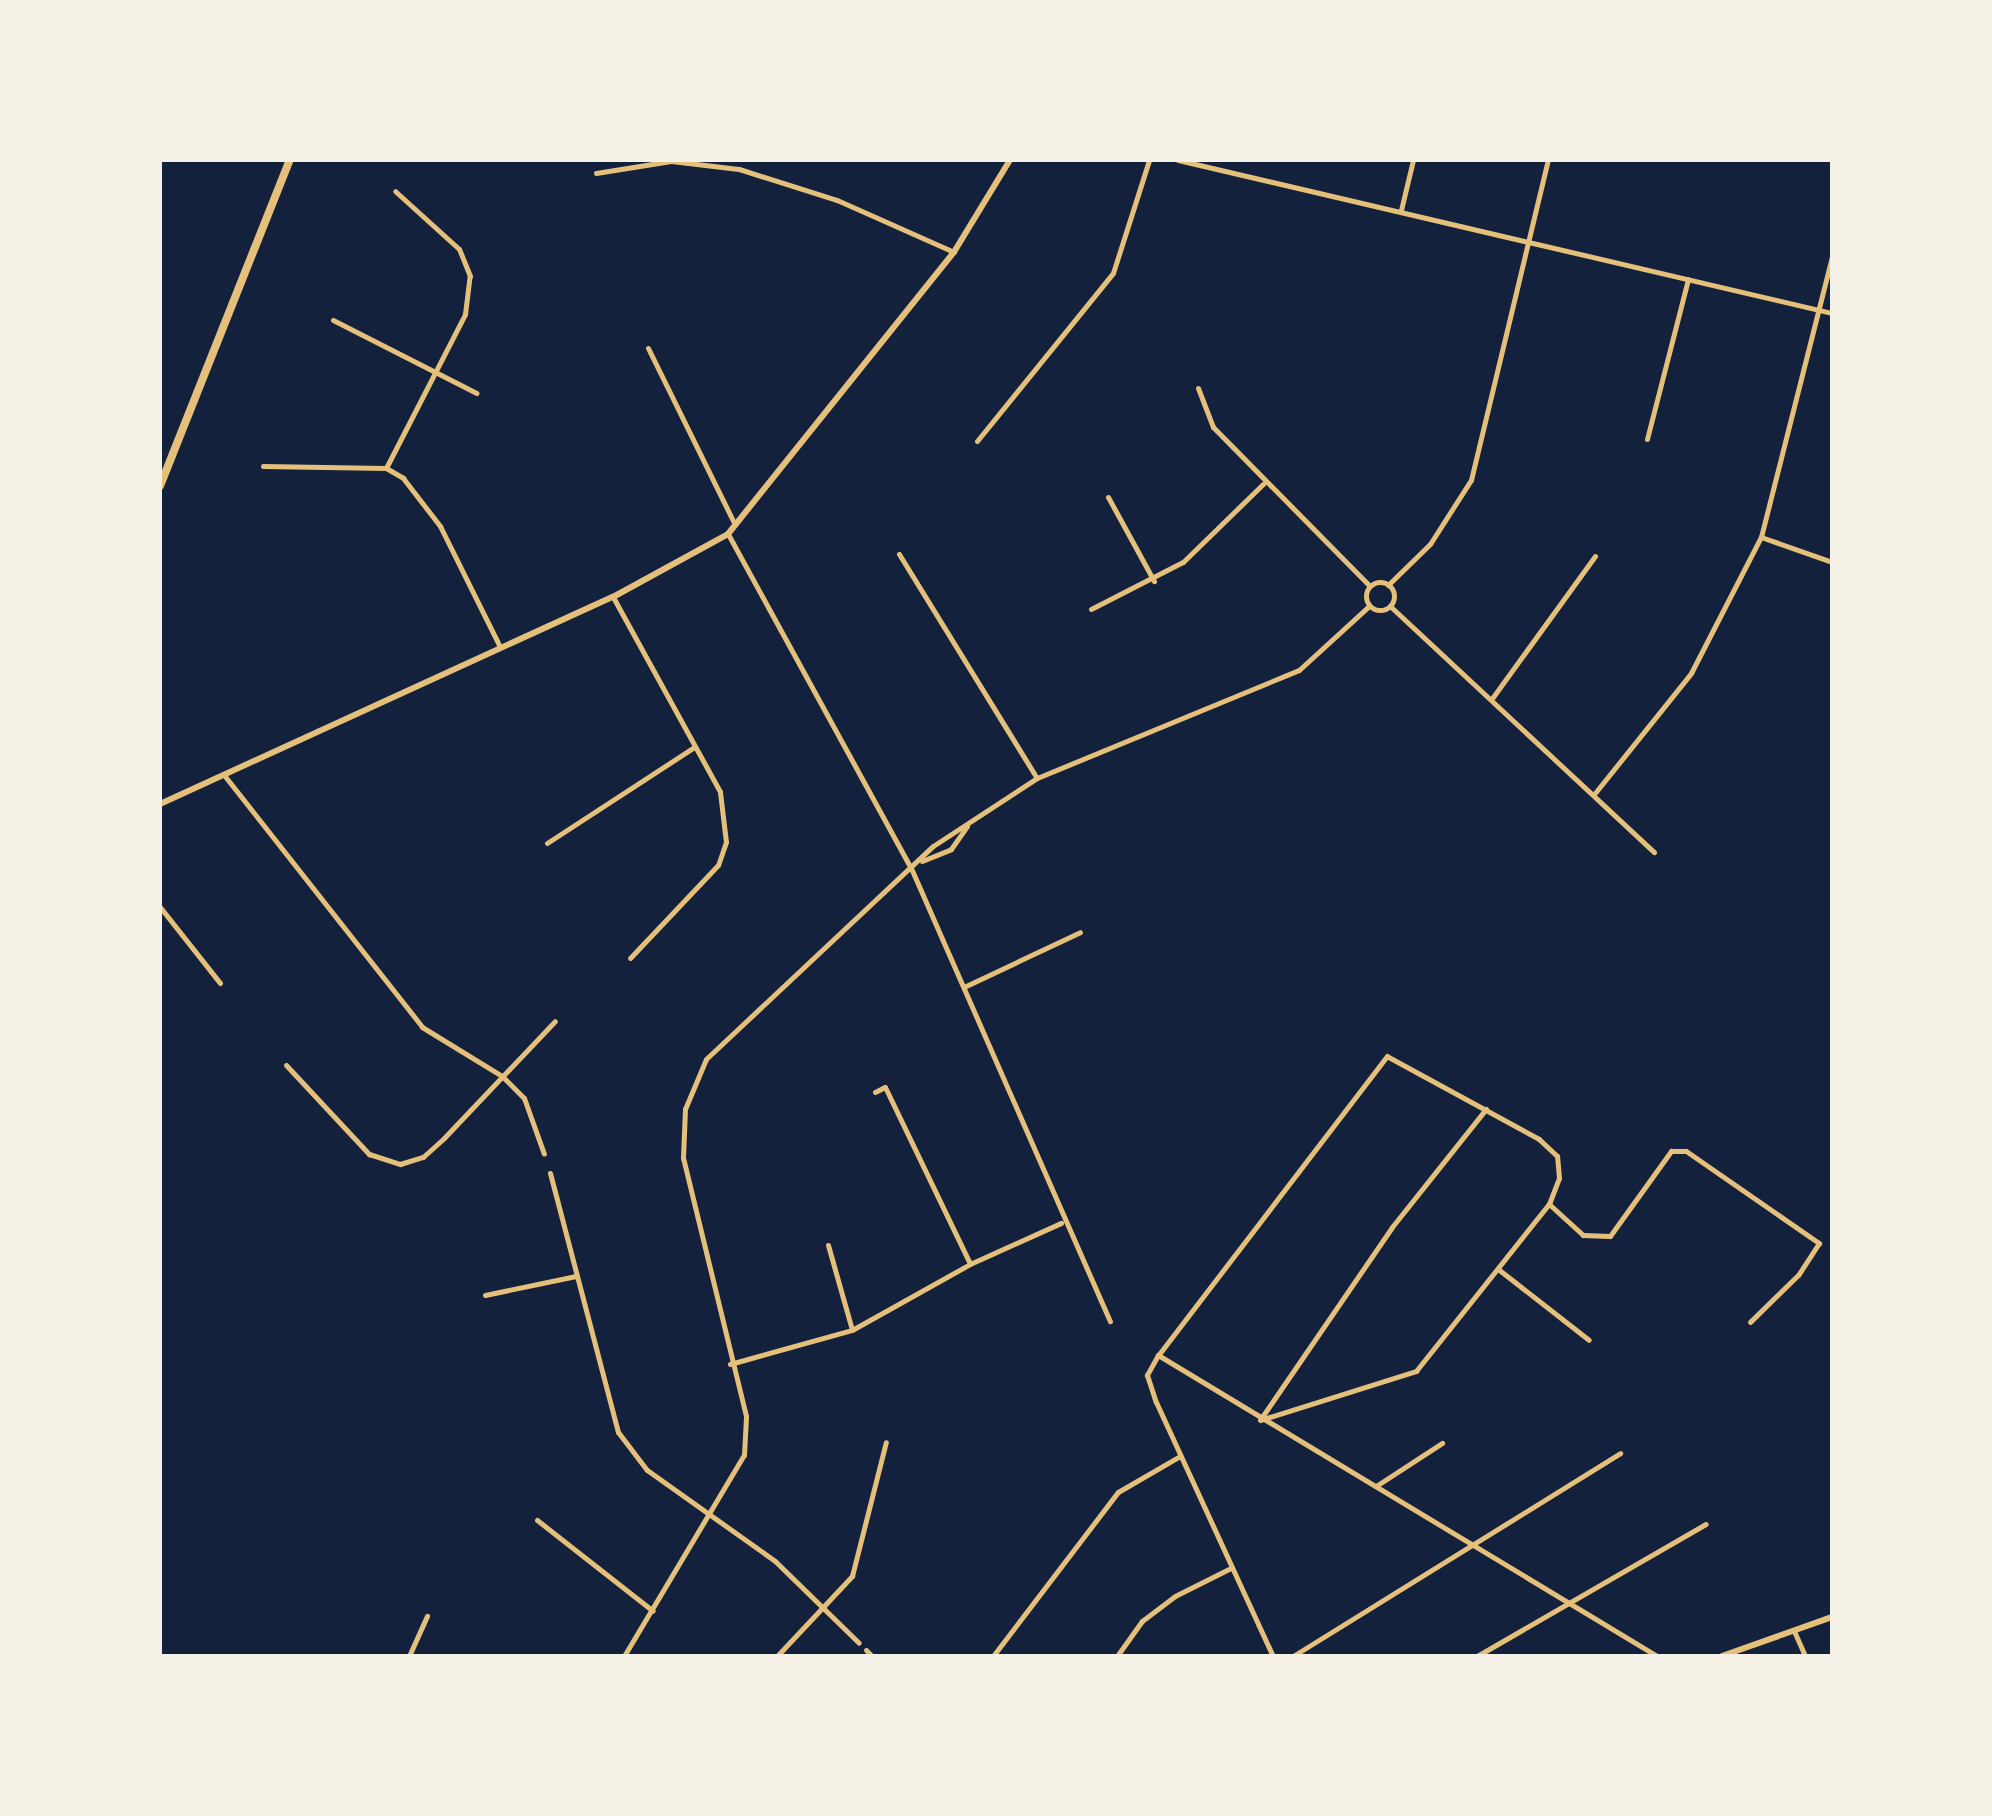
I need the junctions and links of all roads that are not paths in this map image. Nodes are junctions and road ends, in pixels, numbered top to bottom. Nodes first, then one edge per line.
1 (290, 160) edge
2 (1010, 160) edge
3 (1149, 160) edge
4 (1178, 160) edge
5 (1413, 160) edge
6 (1548, 160) edge
7 (596, 172) dead end
8 (395, 191) dead end
9 (1401, 210) junction
10 (1524, 242) junction
11 (954, 252) junction
12 (1832, 257) edge
13 (1688, 279) junction
14 (1820, 310) junction
15 (1832, 313) edge
16 (333, 320) dead end
17 (648, 348) dead end
18 (439, 371) junction
19 (1198, 388) dead end
20 (476, 393) dead end
21 (1647, 439) dead end
22 (977, 441) dead end
23 (263, 466) dead end
24 (386, 468) junction
25 (1264, 484) junction
26 (160, 486) edge
27 (1108, 496) dead end
28 (736, 526) junction
29 (728, 534) junction
30 (1760, 536) junction
31 (899, 554) dead end
32 (1594, 556) dead end
33 (1832, 562) edge
34 (1154, 581) junction
35 (1388, 585) junction
36 (1370, 586) junction
37 (613, 596) junction
38 (1370, 606) junction
39 (1390, 606) junction
40 (1091, 609) dead end
41 (499, 645) junction
42 (1493, 697) junction
43 (694, 748) junction
44 (224, 775) junction
45 (1037, 778) junction
46 (1595, 793) junction
47 (160, 804) edge
48 (968, 823) junction
49 (546, 844) dead end
50 (1654, 852) dead end
51 (922, 862) junction
52 (911, 868) junction
53 (160, 907) edge
54 (1080, 932) dead end
55 (630, 958) dead end
56 (220, 983) dead end
57 (966, 986) junction
58 (554, 1021) dead end
59 (286, 1065) dead end
60 (502, 1076) junction
61 (875, 1092) dead end
62 (1486, 1109) junction
63 (544, 1154) dead end
64 (550, 1174) dead end
65 (1550, 1204) junction
66 (1062, 1223) junction
67 (828, 1245) dead end
68 (970, 1264) junction
69 (1498, 1269) junction
70 (576, 1276) junction
71 (485, 1295) dead end
72 (1110, 1320) dead end
73 (1750, 1322) dead end
74 (852, 1330) junction
75 (1589, 1340) dead end
76 (1158, 1354) junction
77 (730, 1364) junction
78 (1260, 1420) junction
79 (886, 1442) dead end
80 (1442, 1442) dead end
81 (1620, 1452) dead end
82 (1180, 1456) junction
83 (1376, 1486) junction
84 (710, 1518) junction
85 (537, 1520) dead end
86 (1706, 1524) dead end
87 (1472, 1543) junction
88 (1232, 1568) junction
89 (1569, 1602) junction
90 (823, 1606) junction
91 (653, 1611) junction
92 (428, 1616) dead end
93 (1832, 1616) edge
94 (1793, 1631) junction
95 (858, 1644) dead end
96 (866, 1650) dead end
97 (409, 1656) edge
98 (624, 1656) edge
99 (777, 1656) edge
100 (872, 1656) edge
101 (994, 1656) edge
102 (1117, 1656) edge
103 (1273, 1656) edge
104 (1293, 1656) edge
105 (1477, 1656) edge
106 (1657, 1656) edge
107 (1722, 1656) edge
108 (1804, 1656) edge

1 - 26 main road
2 - 11 street
3 - 22 street
4 - 9 street
5 - 9 street
6 - 10 street
7 - 11 street
8 - 18 street
9 - 10 street
10 - 13 street
10 - 35 street
11 - 28 street
12 - 14 street
13 - 14 street
13 - 21 street
14 - 15 street
14 - 30 street
16 - 18 street
17 - 28 street
18 - 20 street
18 - 24 street
19 - 25 street
23 - 24 street
24 - 41 street
25 - 34 street
25 - 36 street
27 - 34 street
28 - 29 street
29 - 37 street
29 - 52 street
30 - 33 street
30 - 46 street
31 - 45 street
32 - 42 street
34 - 40 street
35 - 36 street
35 - 39 street
36 - 38 street
37 - 41 street
37 - 43 street
38 - 39 street
38 - 45 street
39 - 42 street
41 - 44 street
42 - 46 street
43 - 49 street
43 - 55 street
44 - 47 street
44 - 60 street
45 - 48 street
46 - 50 street
48 - 51 street
48 - 51 street
51 - 52 street
52 - 57 street
52 - 77 street
53 - 56 street
54 - 57 street
57 - 66 street
58 - 60 street
59 - 60 street
60 - 63 street
61 - 68 street
62 - 65 street
62 - 76 street
62 - 78 street
64 - 70 street
65 - 69 street
65 - 73 street
66 - 68 street
66 - 72 street
67 - 74 street
68 - 74 street
69 - 75 street
69 - 78 street
70 - 71 street
70 - 84 street
74 - 77 street
76 - 78 street
76 - 82 street
77 - 84 street
78 - 83 street
79 - 90 street
80 - 83 street
81 - 87 street
82 - 88 street
82 - 101 street
83 - 87 street
84 - 90 street
84 - 91 street
85 - 91 street
86 - 89 street
87 - 89 street
87 - 104 street
88 - 102 street
88 - 103 street
89 - 105 street
89 - 106 street
90 - 95 street
90 - 99 street
91 - 98 street
92 - 97 street
93 - 94 street
94 - 107 street
94 - 108 street
96 - 100 street

